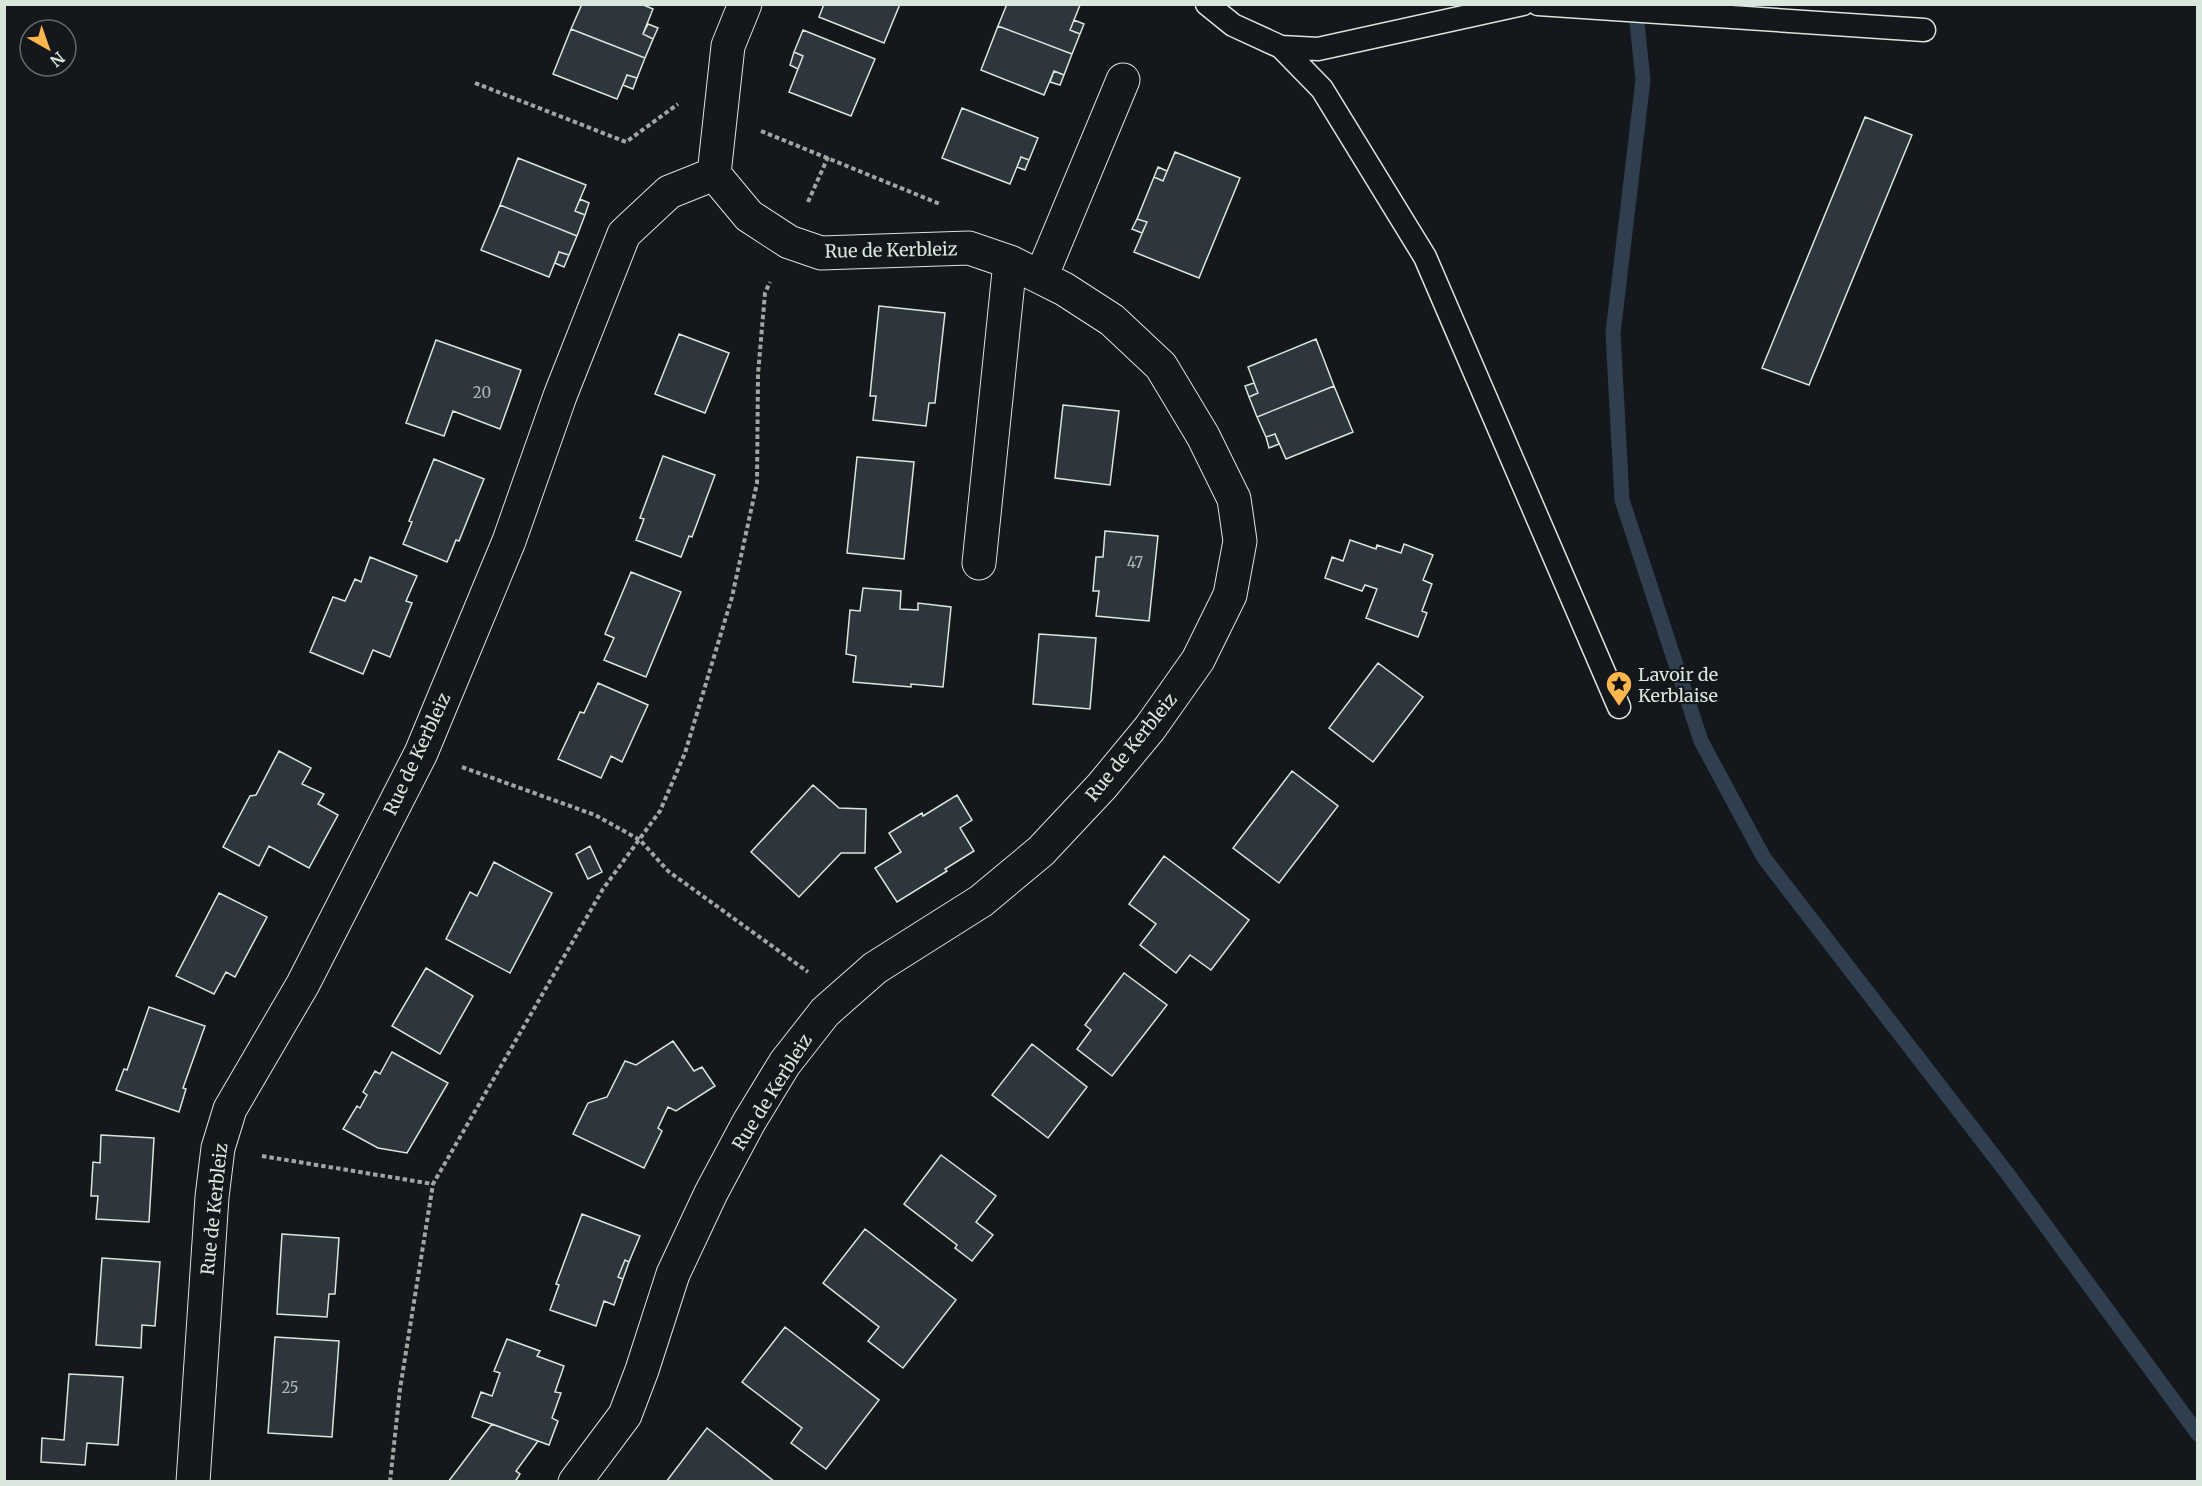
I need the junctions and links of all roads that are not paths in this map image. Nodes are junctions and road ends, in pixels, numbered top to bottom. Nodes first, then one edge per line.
1 (745, 4) edge
2 (1207, 4) edge
3 (1523, 4) edge
4 (1538, 4) edge
5 (1924, 30) dead end
6 (1281, 47) junction
7 (1123, 80) dead end
8 (714, 174) junction
9 (1010, 262) junction
10 (1041, 277) junction
11 (979, 563) dead end
12 (1619, 707) dead end
13 (194, 1482) edge
14 (574, 1482) edge

1 - 8 street
2 - 6 lane
3 - 6 lane
4 - 5 lane
6 - 12 lane
7 - 10 street
8 - 9 street, Rue de Kerbleiz
8 - 13 street, Rue de Kerbleiz
9 - 10 street, Rue de Kerbleiz
9 - 11 street
10 - 14 street, Rue de Kerbleiz

